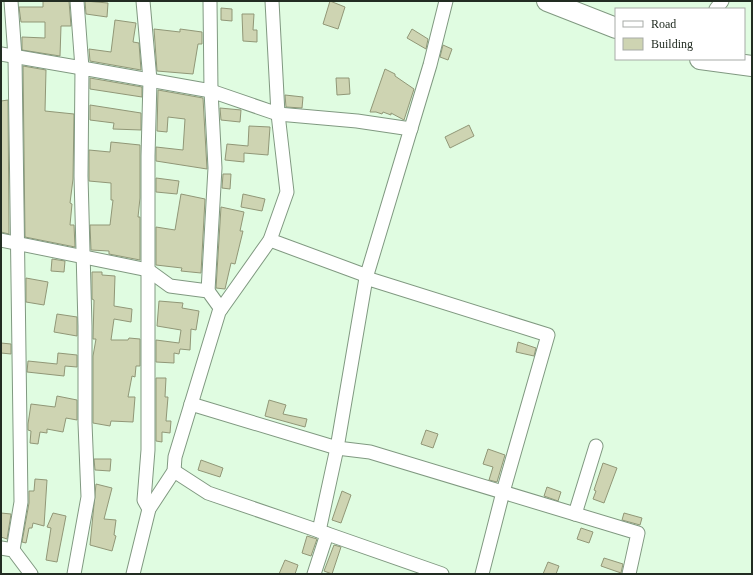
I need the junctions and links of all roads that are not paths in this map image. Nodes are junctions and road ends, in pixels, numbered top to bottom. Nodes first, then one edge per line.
1 (11, 1) edge
2 (77, 1) edge
3 (143, 1) edge
4 (210, 1) edge
5 (272, 1) edge
6 (446, 1) edge
7 (547, 1) edge
8 (615, 28) edge
9 (1, 54) edge
10 (15, 57) junction
11 (707, 60) edge
12 (752, 66) edge
13 (82, 68) junction
14 (150, 80) junction
15 (211, 91) junction
16 (278, 114) junction
17 (411, 129) junction
18 (1, 240) edge
19 (270, 240) junction
20 (17, 243) junction
21 (82, 257) junction
22 (148, 270) junction
23 (366, 278) junction
24 (208, 291) junction
25 (221, 309) junction
26 (191, 404) junction
27 (596, 446) dead end
28 (337, 448) junction
29 (174, 471) junction
30 (503, 492) junction
31 (149, 508) junction
32 (575, 514) junction
33 (323, 532) junction
34 (5, 550) edge
35 (31, 574) edge
36 (74, 574) edge
37 (133, 574) edge
38 (314, 574) edge
39 (442, 574) edge
40 (482, 574) edge
41 (629, 574) edge

1 - 10 street
2 - 13 street
3 - 14 street
4 - 15 street
5 - 16 street
6 - 17 street
7 - 8 main road
9 - 10 street
10 - 13 street
10 - 20 street
11 - 12 main road
13 - 14 street
13 - 21 street
14 - 15 street
14 - 22 street
15 - 16 street
15 - 24 street
16 - 17 street
16 - 19 street
17 - 23 street
18 - 20 street
19 - 23 street
19 - 25 street
20 - 21 street
20 - 34 street
21 - 22 street
21 - 36 street
22 - 24 street
22 - 31 street
23 - 28 street
23 - 30 street
24 - 25 street
25 - 26 street
26 - 28 street
26 - 29 street
27 - 32 street
28 - 30 street
28 - 33 street
29 - 31 street
29 - 33 street
30 - 32 street
30 - 40 street
31 - 37 street
32 - 41 street
33 - 38 street
33 - 39 street
34 - 35 street

